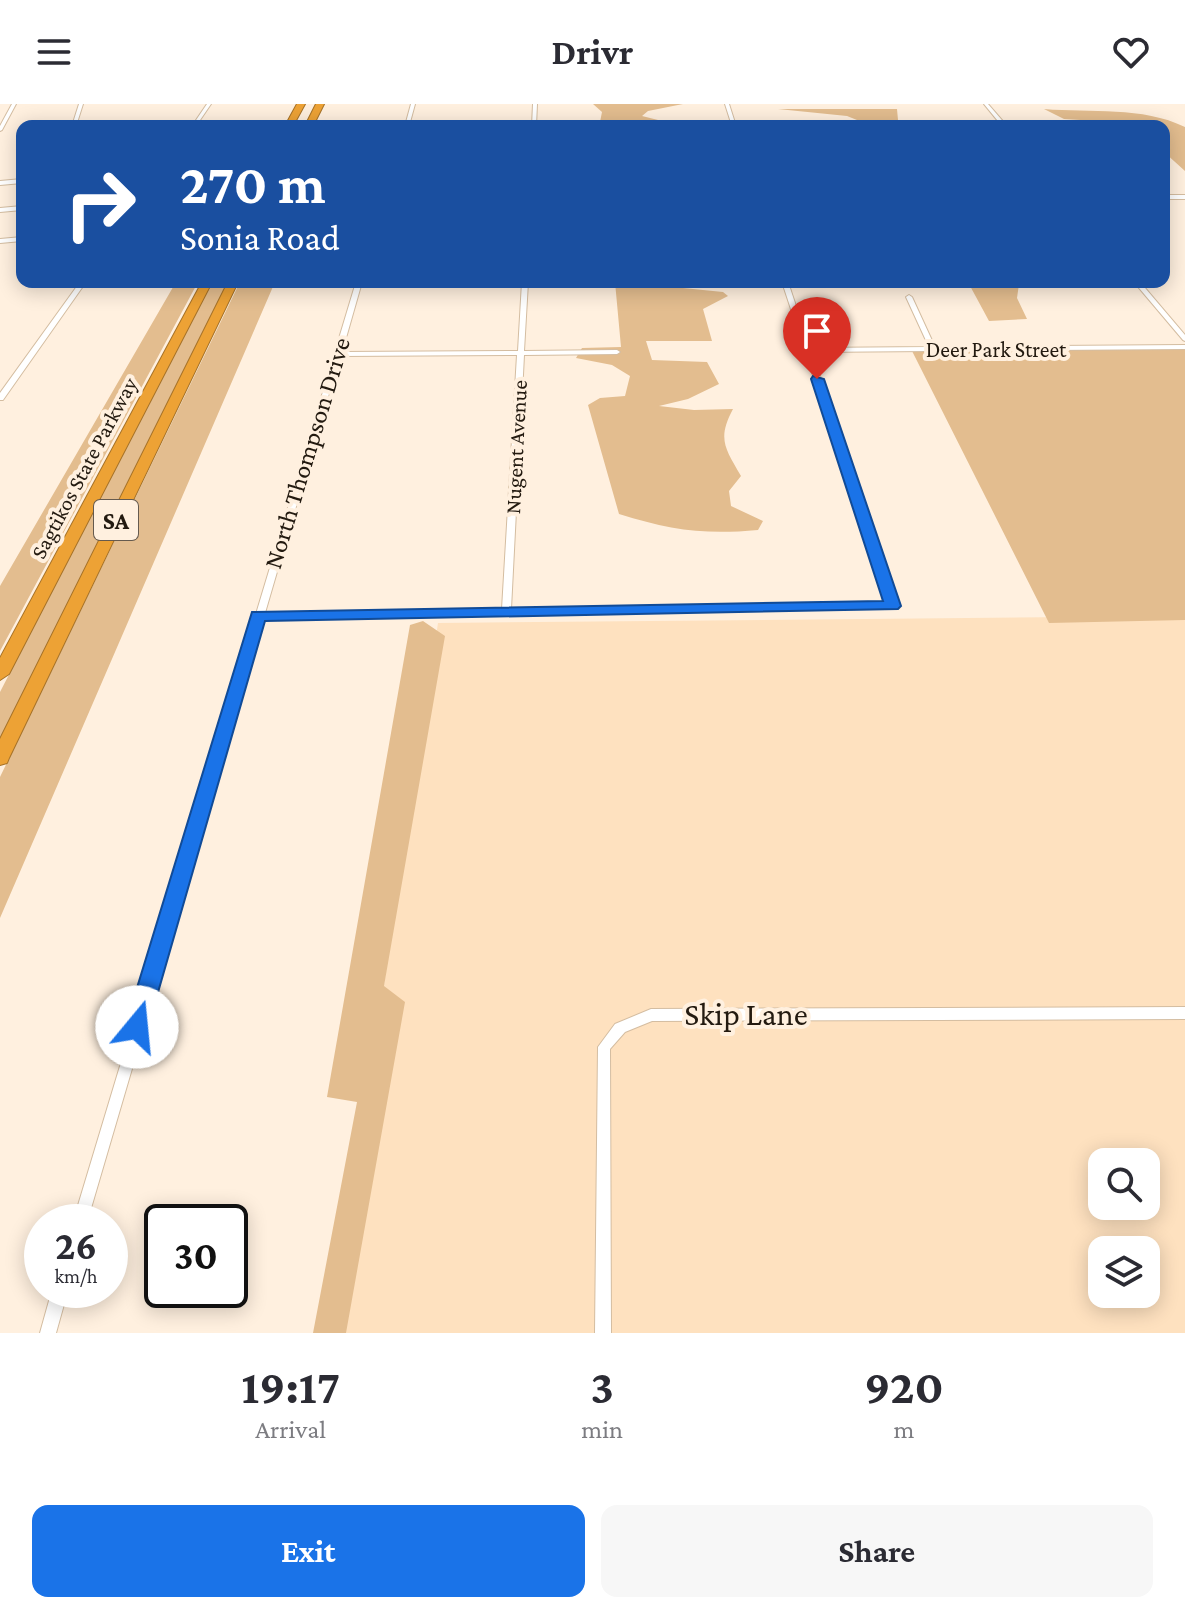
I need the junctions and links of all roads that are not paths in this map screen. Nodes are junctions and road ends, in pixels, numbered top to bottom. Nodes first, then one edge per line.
1 (14, 104) edge
2 (986, 104) edge
3 (1000, 120) edge
4 (0, 130) edge
5 (79, 288) edge
6 (204, 288) edge
7 (230, 288) edge
8 (357, 288) edge
9 (525, 288) edge
10 (787, 288) edge
11 (1142, 288) edge
12 (909, 297) dead end
13 (1185, 339) edge
14 (1185, 347) edge
15 (933, 349) junction
16 (808, 350) junction
17 (522, 352) junction
18 (617, 352) dead end
19 (337, 354) junction
20 (0, 398) edge
21 (506, 612) junction
22 (258, 616) junction
23 (0, 674) edge
24 (0, 758) edge
25 (1185, 1013) edge
26 (85, 1204) edge
27 (55, 1308) edge
28 (48, 1333) edge
29 (603, 1333) edge

1 - 4 street
2 - 3 street
5 - 20 street
6 - 23 highway, Sagtikos State Parkway / SA
7 - 24 highway, Sagtikos State Parkway / SA
8 - 19 street, North Thompson Drive
9 - 17 street, Nugent Avenue
10 - 16 street
11 - 13 street
12 - 15 street
14 - 15 street, Deer Park Street
15 - 16 street, Deer Park Street
16 - 21 street
17 - 18 street
17 - 19 street
17 - 21 street, Nugent Avenue
19 - 22 street, North Thompson Drive
21 - 22 street
22 - 26 street, North Thompson Drive
25 - 29 street, Skip Lane
27 - 28 street

